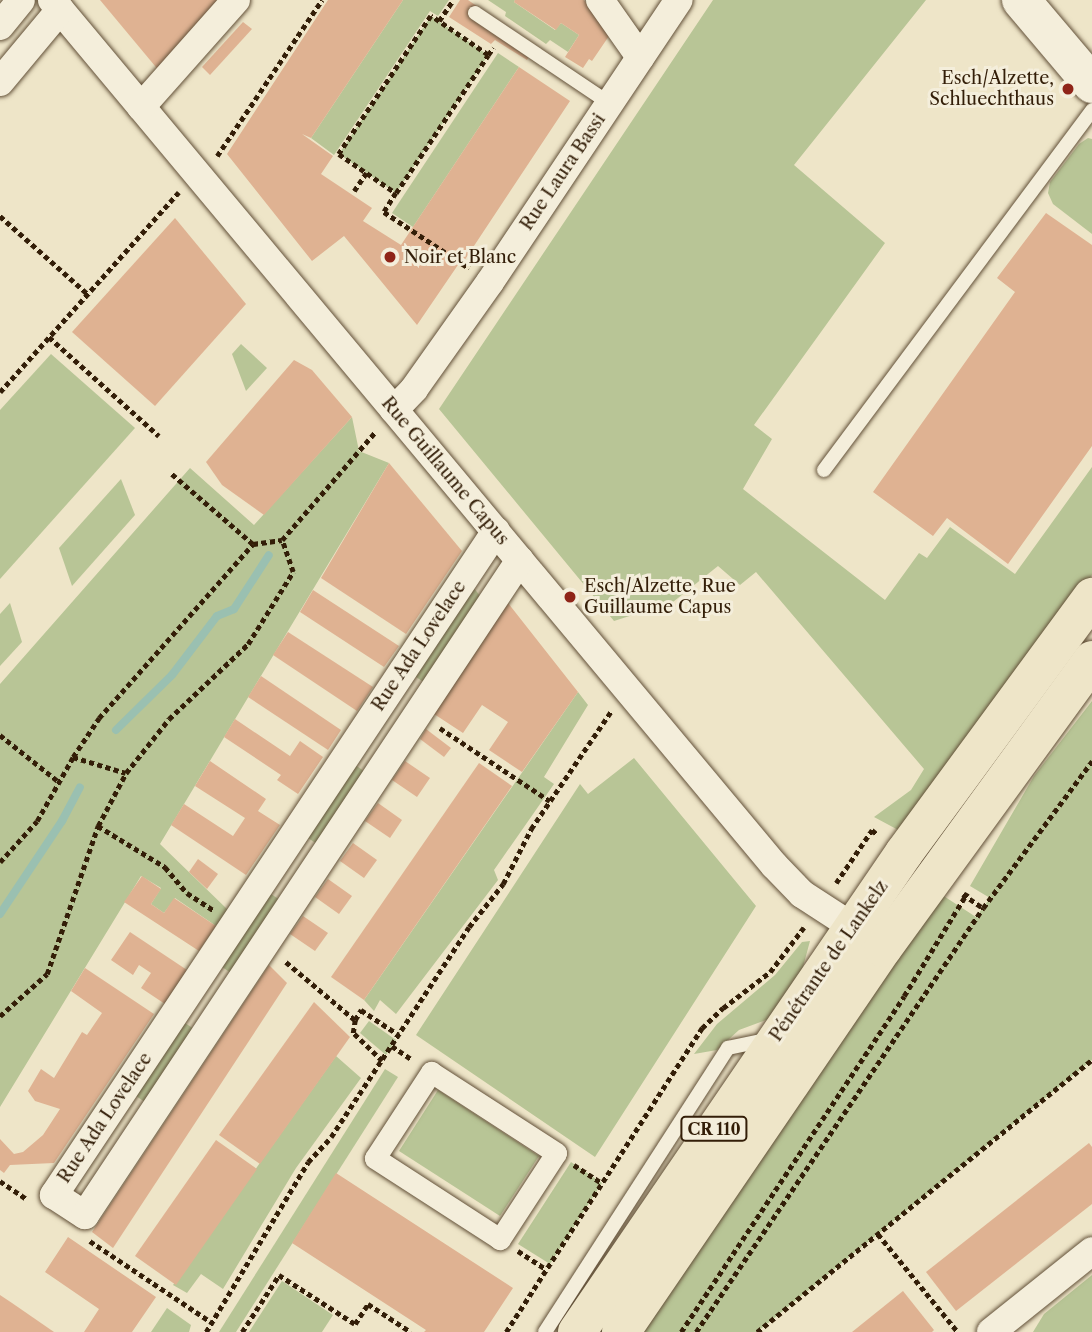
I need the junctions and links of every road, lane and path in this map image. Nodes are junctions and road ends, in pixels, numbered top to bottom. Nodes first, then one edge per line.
1 (22, 0) edge
2 (236, 0) edge
3 (322, 0) edge
4 (453, 0) edge
5 (600, 0) edge
6 (679, 0) edge
7 (1021, 0) edge
8 (56, 5) edge
9 (475, 13) dead end
10 (439, 22) junction
11 (0, 26) edge
12 (640, 57) junction
13 (0, 82) edge
14 (1091, 88) edge
15 (609, 103) junction
16 (141, 107) junction
17 (366, 173) junction
18 (199, 177) junction
19 (354, 191) dead end
20 (396, 193) junction
21 (0, 216) edge
22 (489, 282) junction
23 (88, 294) junction
24 (49, 337) junction
25 (0, 392) edge
26 (394, 410) junction
27 (159, 436) dead end
28 (824, 470) dead end
29 (172, 474) dead end
30 (495, 531) junction
31 (282, 540) junction
32 (253, 544) junction
33 (520, 561) junction
34 (1092, 597) edge
35 (1092, 660) edge
36 (626, 688) junction
37 (418, 714) junction
38 (0, 735) edge
39 (73, 757) junction
40 (1092, 761) edge
41 (127, 773) junction
42 (59, 782) junction
43 (550, 801) junction
44 (98, 826) junction
45 (0, 862) edge
46 (970, 886) dead end
47 (234, 924) junction
48 (868, 937) junction
49 (264, 945) junction
50 (0, 1016) edge
51 (355, 1020) junction
52 (399, 1035) junction
53 (775, 1038) junction
54 (1092, 1060) edge
55 (382, 1061) junction
56 (556, 1153) junction
57 (0, 1181) edge
58 (602, 1183) dead end
59 (29, 1200) dead end
60 (878, 1234) junction
61 (80, 1235) dead end
62 (500, 1239) junction
63 (1092, 1251) edge
64 (546, 1269) dead end
65 (211, 1322) junction
66 (998, 1330) edge
67 (206, 1332) edge
68 (242, 1332) edge
69 (411, 1332) edge
70 (545, 1332) edge
71 (577, 1332) edge
72 (621, 1332) edge
73 (681, 1332) edge
74 (696, 1332) edge
75 (757, 1332) edge
76 (958, 1332) edge

1 - 11 street
2 - 16 street
3 - 18 path
4 - 10 path
5 - 12 street
6 - 12 street, Rue Laura Bassi
7 - 14 main road
8 - 13 street
8 - 16 street, Rue Guillaume Capus
9 - 15 lane
10 - 17 path
10 - 20 path
12 - 15 street, Rue Laura Bassi
14 - 28 lane
15 - 22 street, Rue Laura Bassi
16 - 18 street, Rue Guillaume Capus
17 - 19 path
17 - 20 path
18 - 23 path
18 - 26 street, Rue Guillaume Capus
20 - 22 path
21 - 23 path
22 - 26 street, Rue Laura Bassi
23 - 24 path
24 - 25 path
24 - 27 path
26 - 30 street, Rue Guillaume Capus
26 - 31 path
29 - 32 path
30 - 33 street, Rue Guillaume Capus
30 - 47 street, Rue Ada Lovelace
31 - 32 path
31 - 41 path
32 - 39 path
33 - 36 street, Rue Guillaume Capus
33 - 37 street, Rue Ada Lovelace
34 - 48 main road, Pénétrante de Lankelz / CR 110
35 - 48 main road, Pénétrante de Lankelz / CR 110
36 - 43 path
36 - 48 street, Rue Guillaume Capus
37 - 43 path
37 - 49 street, Rue Ada Lovelace
38 - 42 path
39 - 41 path
39 - 42 path
40 - 74 path
41 - 44 path
42 - 45 path
43 - 52 path
44 - 47 path
44 - 50 path
46 - 73 path
47 - 49 street, Rue Ada Lovelace
48 - 53 main road, Pénétrante de Lankelz / CR 110
48 - 72 main road, Pénétrante de Lankelz / CR 110
49 - 51 path
51 - 52 path
51 - 55 path
52 - 55 path
53 - 70 lane
53 - 71 main road, Pénétrante de Lankelz / CR 110
54 - 60 path
55 - 65 path
56 - 58 path
56 - 62 street
56 - 62 street
57 - 59 path
60 - 75 path
60 - 76 path
61 - 65 path
62 - 64 path
63 - 66 street
65 - 67 path
68 - 69 path

